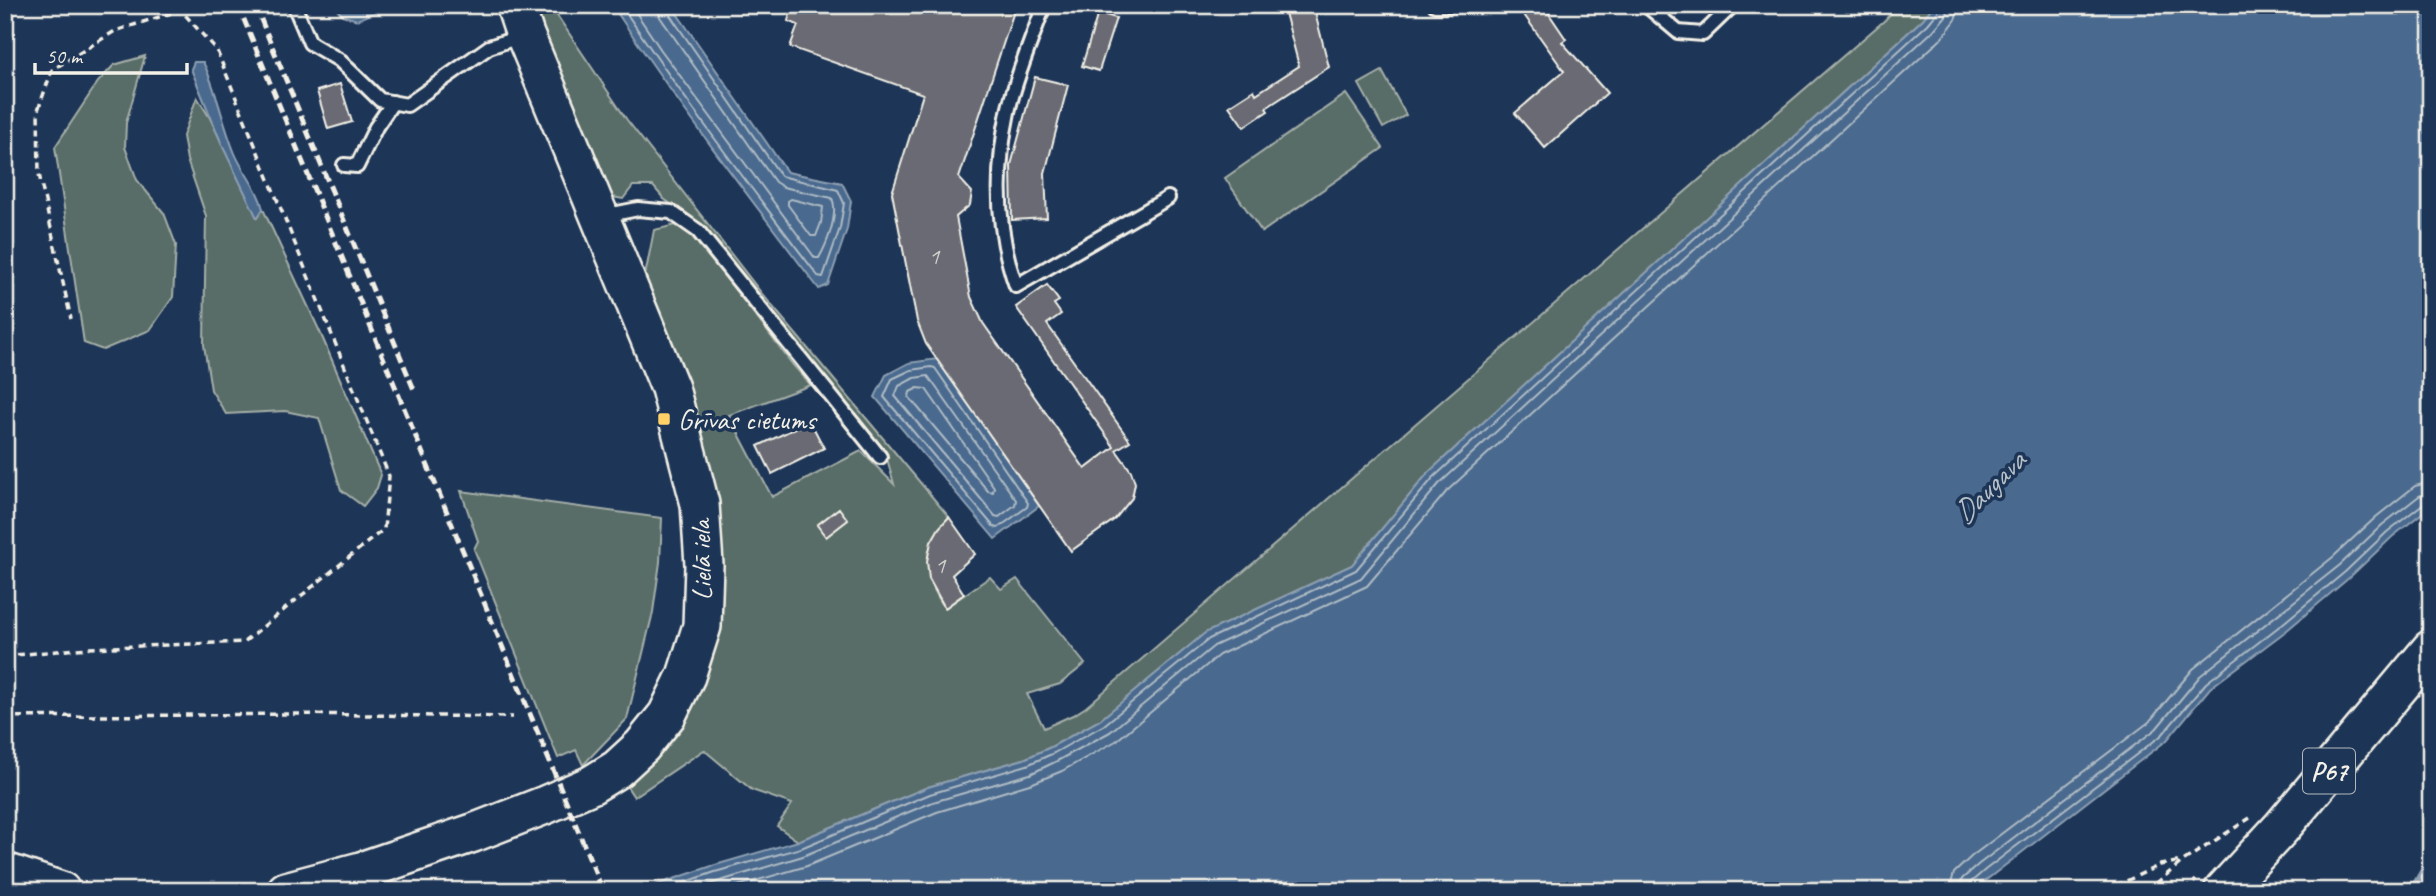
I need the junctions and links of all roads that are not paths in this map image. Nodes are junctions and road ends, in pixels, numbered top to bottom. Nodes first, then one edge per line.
1 (294, 5) edge
2 (1044, 5) edge
3 (1435, 5) edge
4 (1455, 5) edge
5 (1646, 5) edge
6 (1733, 5) edge
7 (520, 20) edge
8 (393, 102) junction
9 (344, 165) dead end
10 (1168, 198) dead end
11 (600, 217) junction
12 (880, 457) dead end
13 (2431, 649) edge
14 (5, 872) edge
15 (61, 891) edge
16 (286, 891) edge
17 (2223, 891) edge

1 - 8 lane
2 - 10 lane
3 - 4 lane
5 - 6 lane
7 - 8 lane
7 - 11 main road, Lielā iela
8 - 9 lane
11 - 12 lane
11 - 16 main road, Lielā iela
13 - 17 main road, P67
14 - 15 main road

